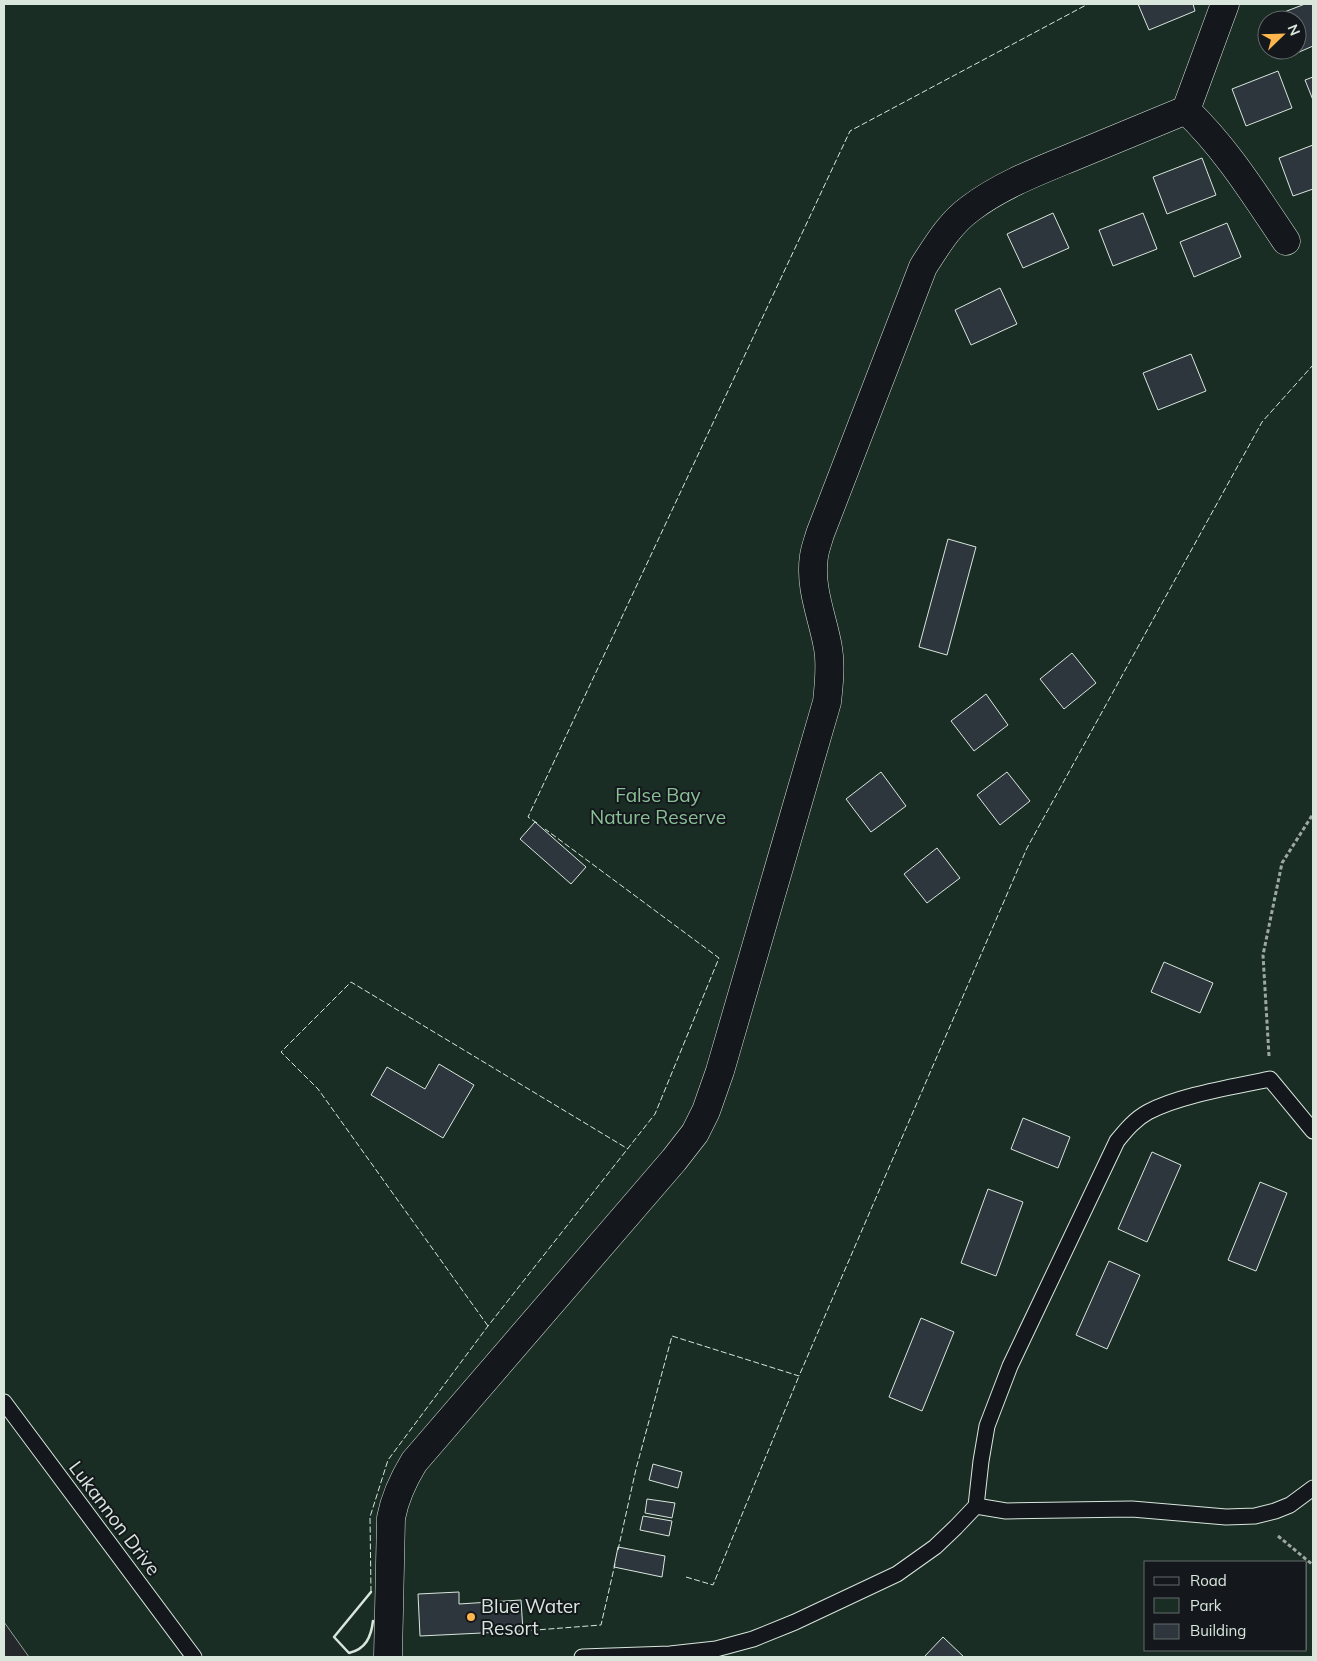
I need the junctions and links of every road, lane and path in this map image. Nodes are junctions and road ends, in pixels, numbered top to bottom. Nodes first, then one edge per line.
1 (1225, 4) edge
2 (1186, 110) junction
3 (1286, 241) dead end
4 (1313, 814) edge
5 (1270, 1079) junction
6 (1313, 1131) edge
7 (4, 1402) edge
8 (1313, 1488) edge
9 (976, 1506) junction
10 (1255, 1516) junction
11 (1313, 1565) edge
12 (716, 1649) junction
13 (194, 1657) edge
14 (388, 1657) edge
15 (582, 1657) edge
16 (732, 1657) edge

1 - 2 street
2 - 3 street
2 - 14 street
4 - 5 path
5 - 6 lane
5 - 9 lane
7 - 13 lane, Lukannon Drive
8 - 10 lane
9 - 10 lane
9 - 12 lane
10 - 11 path
12 - 15 lane
12 - 16 lane

